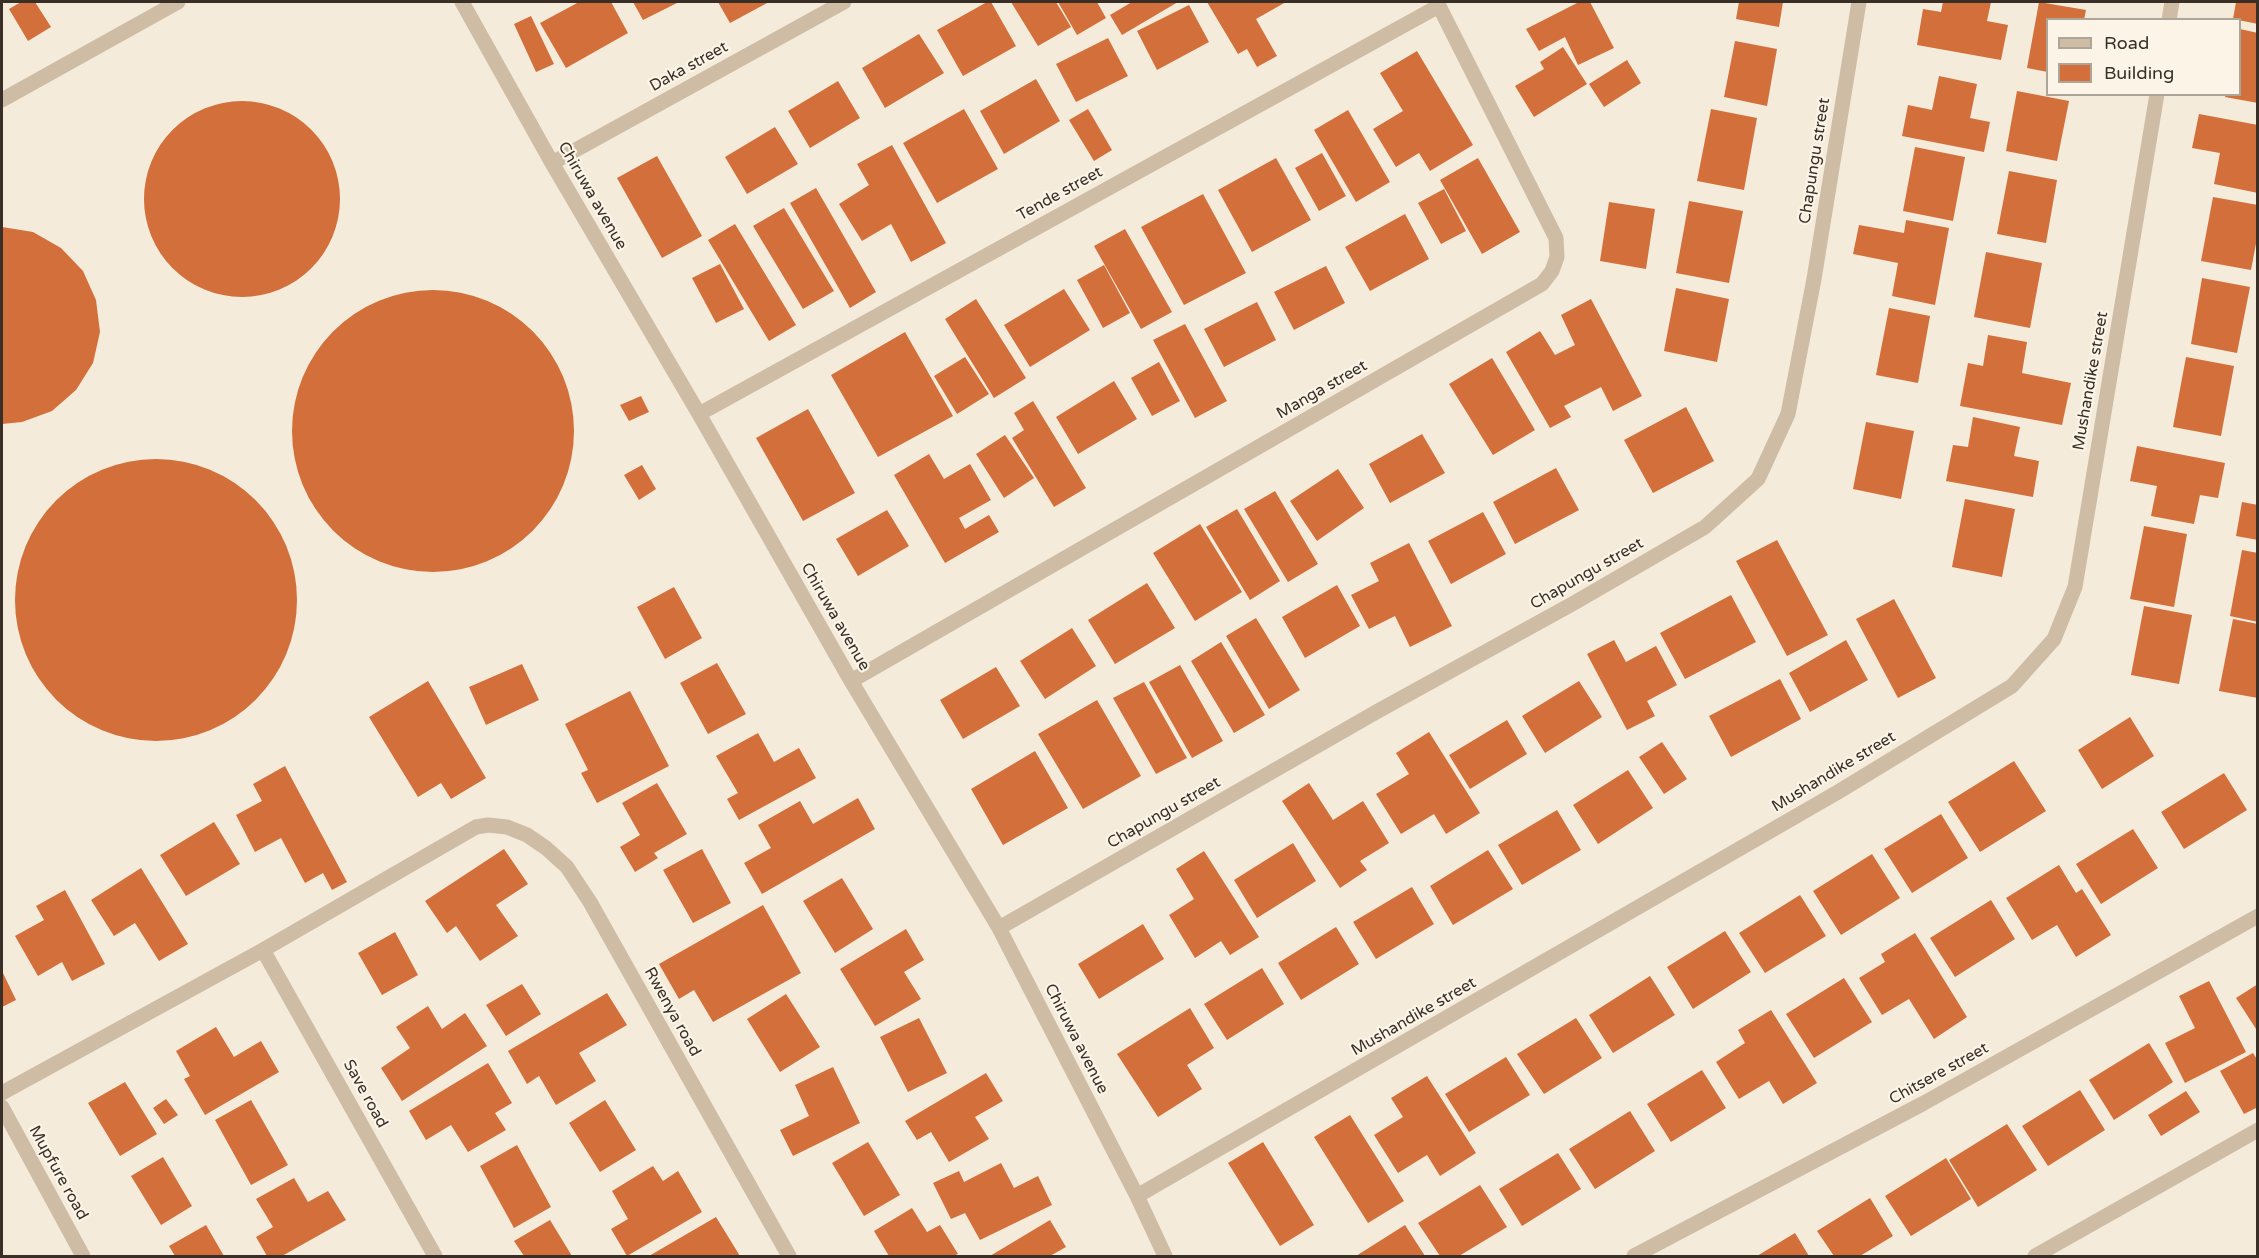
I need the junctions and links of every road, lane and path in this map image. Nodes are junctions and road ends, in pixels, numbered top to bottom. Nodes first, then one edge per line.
1 (178, 2) edge
2 (462, 2) edge
3 (844, 2) edge
4 (1859, 2) edge
5 (2172, 2) edge
6 (1438, 4) edge
7 (2169, 18) edge
8 (2157, 96) edge
9 (2, 100) edge
10 (552, 163) junction
11 (699, 414) junction
12 (851, 681) junction
13 (2258, 916) edge
14 (999, 928) junction
15 (263, 950) junction
16 (2, 1093) edge
17 (2, 1107) edge
18 (2258, 1130) edge
19 (1137, 1197) junction
20 (83, 1257) edge
21 (435, 1257) edge
22 (789, 1257) edge
23 (1164, 1257) edge
24 (1634, 1257) edge
25 (2035, 1257) edge

1 - 9 street
2 - 10 street, Chiruwa avenue
3 - 10 street, Daka street
4 - 14 street, Chapungu street
5 - 7 street
6 - 11 street, Tende street
6 - 12 street, Manga street
8 - 19 street, Mushandike street
10 - 11 street, Chiruwa avenue
11 - 12 street, Chiruwa avenue
12 - 14 street, Chiruwa avenue
13 - 24 street, Chitsere street
14 - 19 street, Chiruwa avenue
15 - 16 street
15 - 21 street, Save road
15 - 22 street, Rwenya road
17 - 20 street, Mupfure road
18 - 25 street
19 - 23 street, Chiruwa avenue

